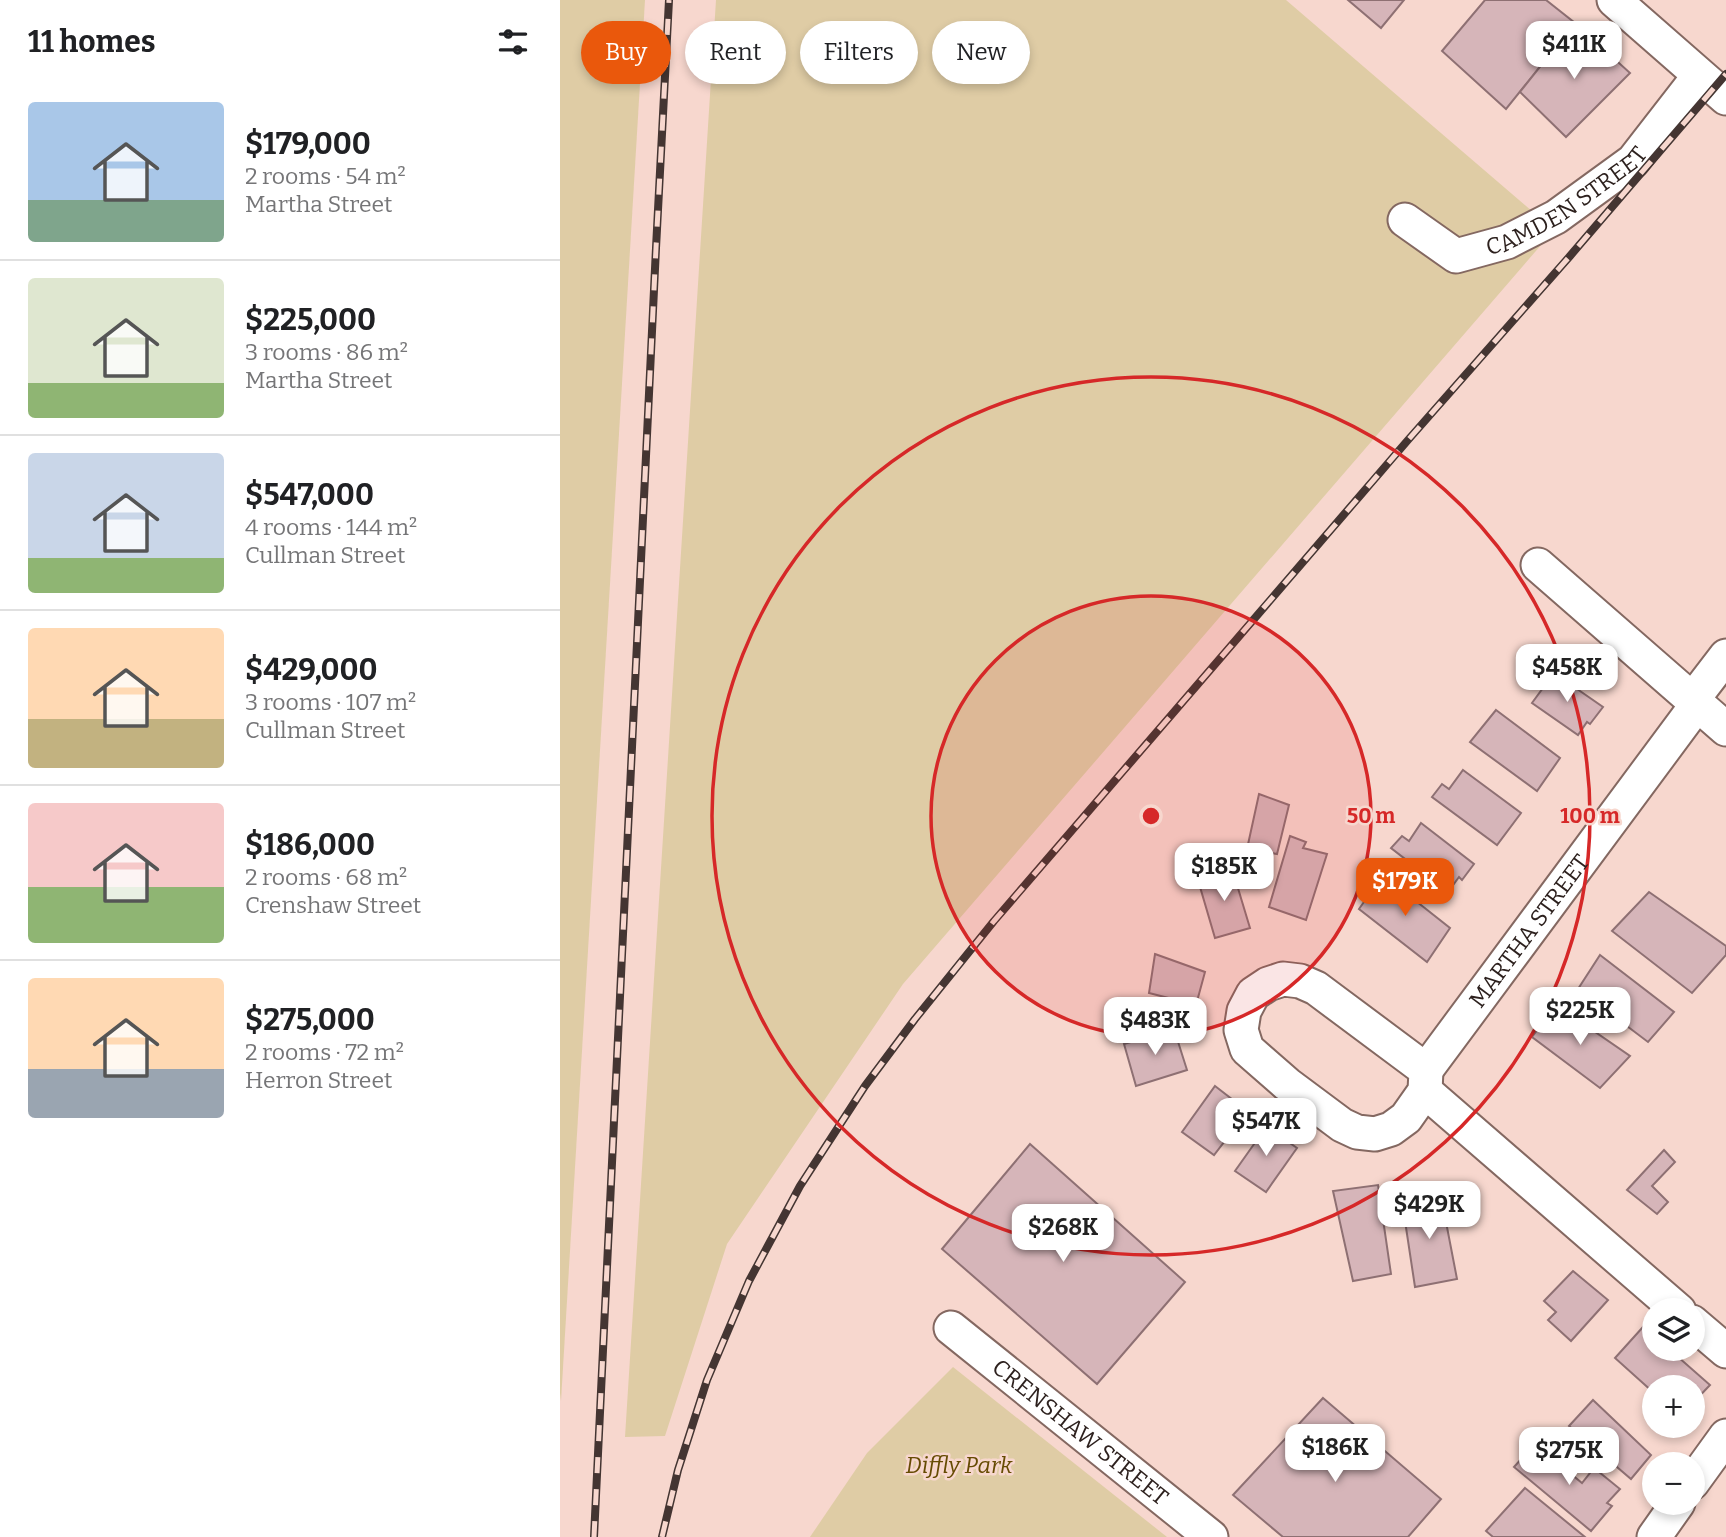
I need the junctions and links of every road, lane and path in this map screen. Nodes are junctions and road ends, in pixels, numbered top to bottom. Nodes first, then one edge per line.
1 (1614, 0) edge
2 (1699, 76) junction
3 (1726, 98) edge
4 (1405, 220) dead end
5 (1538, 565) dead end
6 (1726, 656) edge
7 (1693, 699) junction
8 (1726, 729) edge
9 (1426, 1081) junction
10 (1665, 1298) edge
11 (951, 1328) dead end
12 (1705, 1333) edge
13 (1726, 1351) edge
14 (1726, 1436) edge
15 (1705, 1465) edge
16 (1670, 1515) edge
17 (1211, 1537) edge
18 (1654, 1537) edge

1 - 2 street
2 - 3 street
2 - 4 street, CAMDEN STREET
5 - 7 street
6 - 7 street, MARTHA STREET
7 - 8 street
7 - 9 street, MARTHA STREET
9 - 9 street, MARTHA STREET
9 - 10 street
11 - 17 street, CRENSHAW STREET
12 - 13 street
14 - 15 street
16 - 18 street

